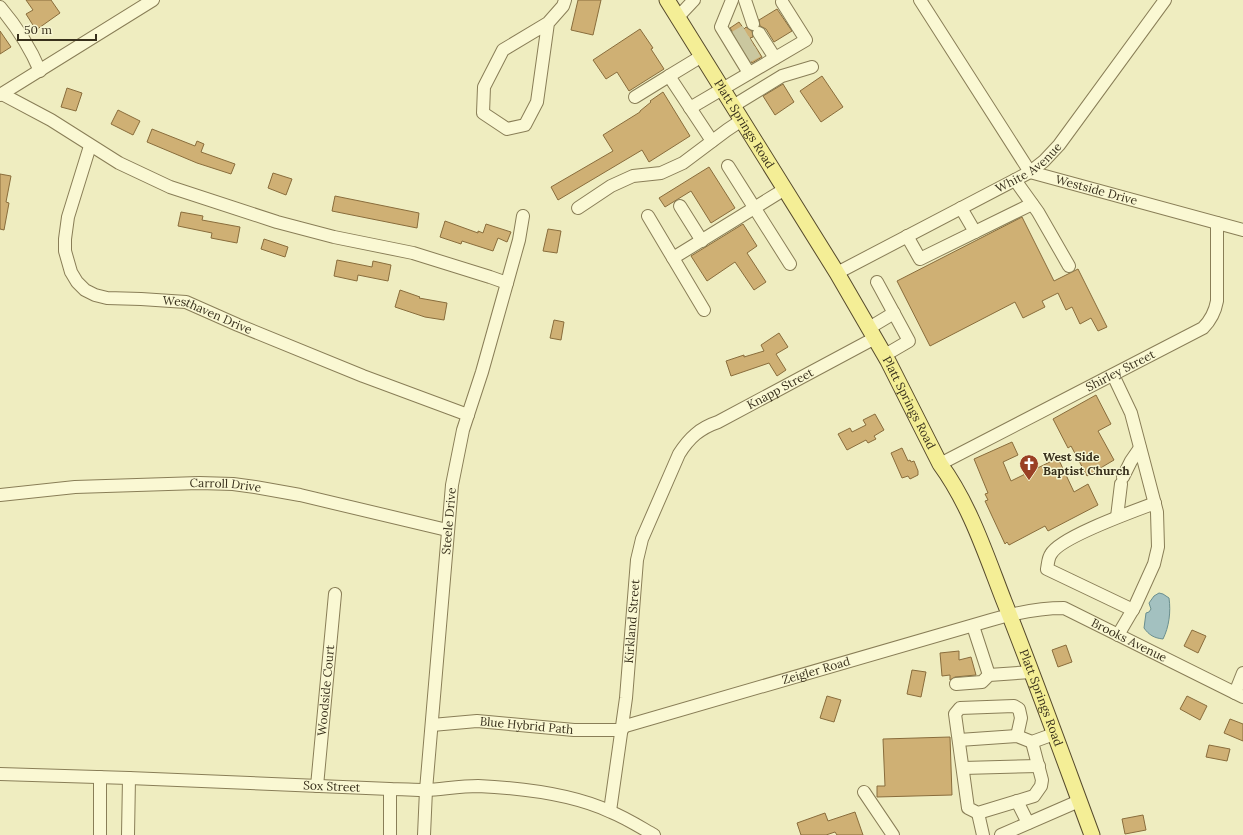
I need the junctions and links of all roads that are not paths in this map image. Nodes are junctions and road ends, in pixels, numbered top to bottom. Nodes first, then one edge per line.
1 (153, 0) edge
2 (565, 0) edge
3 (666, 0) edge
4 (694, 0) edge
5 (732, 0) edge
6 (745, 0) edge
7 (920, 0) edge
8 (1165, 0) edge
9 (782, 2) dead end
10 (0, 7) edge
11 (677, 18) junction
12 (548, 23) junction
13 (748, 44) junction
14 (702, 56) junction
15 (775, 58) junction
16 (812, 66) dead end
17 (40, 71) junction
18 (749, 73) junction
19 (670, 76) junction
20 (722, 89) junction
21 (1, 95) edge
22 (635, 97) dead end
23 (733, 106) junction
24 (690, 108) junction
25 (742, 120) junction
26 (712, 141) junction
27 (90, 146) junction
28 (728, 166) dead end
29 (1030, 172) junction
30 (1015, 180) junction
31 (785, 189) junction
32 (1032, 204) junction
33 (680, 206) dead end
34 (578, 208) dead end
35 (754, 208) junction
36 (961, 208) junction
37 (523, 216) dead end
38 (648, 216) dead end
39 (1217, 223) junction
40 (1243, 230) edge
41 (975, 232) junction
42 (907, 236) junction
43 (702, 240) junction
44 (674, 258) junction
45 (790, 264) dead end
46 (1069, 266) dead end
47 (837, 273) junction
48 (877, 282) dead end
49 (507, 283) junction
50 (704, 310) dead end
51 (894, 313) junction
52 (872, 333) junction
53 (885, 356) junction
54 (1113, 375) junction
55 (468, 415) junction
56 (687, 442) joint
57 (1140, 448) junction
58 (940, 464) junction
59 (0, 495) edge
60 (1155, 504) junction
61 (1117, 517) junction
62 (447, 530) junction
63 (335, 594) dead end
64 (1133, 610) junction
65 (1009, 615) junction
66 (973, 626) junction
67 (1118, 635) junction
68 (1031, 672) junction
69 (1243, 673) edge
70 (989, 675) junction
71 (956, 684) dead end
72 (1239, 695) edge
73 (432, 725) junction
74 (622, 729) junction
75 (1054, 734) junction
76 (1017, 736) junction
77 (959, 740) junction
78 (1032, 742) junction
79 (1039, 766) junction
80 (963, 768) junction
81 (0, 774) edge
82 (100, 777) junction
83 (129, 778) junction
84 (317, 786) junction
85 (390, 789) junction
86 (426, 790) junction
87 (864, 792) dead end
88 (1079, 800) junction
89 (1017, 801) junction
90 (610, 811) junction
91 (978, 812) junction
92 (1028, 823) junction
93 (100, 835) edge
94 (128, 835) edge
95 (390, 835) edge
96 (424, 835) edge
97 (654, 835) edge
98 (893, 835) edge
99 (983, 835) edge
100 (1001, 835) edge
101 (1092, 835) edge

1 - 17 street
2 - 12 street
3 - 11 main road, Platt Springs Road
4 - 11 street
5 - 13 street
6 - 13 street
7 - 29 street
8 - 29 street, White Avenue
9 - 15 street
10 - 17 street
11 - 14 main road, Platt Springs Road
12 - 12 street
13 - 15 street
13 - 18 street
14 - 19 street
14 - 20 main road, Platt Springs Road
15 - 18 street
16 - 23 street
17 - 21 street
18 - 20 street
19 - 22 street
19 - 24 street
20 - 23 main road, Platt Springs Road
20 - 24 street
21 - 27 street
23 - 25 main road, Platt Springs Road
24 - 26 street
25 - 26 street
25 - 31 main road, Platt Springs Road
26 - 34 street
27 - 49 street
27 - 55 street, Westhaven Drive
28 - 35 street
29 - 30 street, White Avenue
29 - 39 street, Westside Drive
30 - 32 street
30 - 36 street, White Avenue
31 - 35 street
31 - 47 main road, Platt Springs Road
32 - 41 street
32 - 46 street
33 - 43 street
35 - 43 street
35 - 45 street
36 - 41 street
36 - 42 street, White Avenue
37 - 49 street, Steele Drive
38 - 44 street
39 - 40 street, Westside Drive
39 - 54 street, Shirley Street
41 - 42 street
42 - 47 street, White Avenue
43 - 44 street
44 - 50 street
47 - 52 main road, Platt Springs Road
48 - 51 street
49 - 55 street, Steele Drive
51 - 52 street, Knapp Street
51 - 53 street
52 - 53 main road, Platt Springs Road
52 - 56 street, Knapp Street
53 - 58 main road, Platt Springs Road
54 - 57 street
54 - 58 street, Shirley Street
55 - 62 street, Steele Drive
56 - 74 street, Kirkland Street
57 - 60 street
57 - 61 street
58 - 65 main road, Platt Springs Road
59 - 62 street, Carroll Drive
60 - 61 street
60 - 64 street
61 - 64 street
62 - 73 street, Steele Drive
63 - 84 street, Woodside Court
64 - 67 street
65 - 66 street, Zeigler Road
65 - 67 street, Brooks Avenue
65 - 68 main road, Platt Springs Road
66 - 70 street
66 - 74 street, Zeigler Road
67 - 72 street, Brooks Avenue
68 - 70 street
68 - 75 main road, Platt Springs Road
69 - 72 street
70 - 71 street
73 - 74 street, Blue Hybrid Path
73 - 86 street, Steele Drive
74 - 90 street, Kirkland Street
75 - 78 street
75 - 88 main road, Platt Springs Road
76 - 77 street
76 - 77 street
76 - 78 street
77 - 80 street
78 - 79 street
79 - 80 street
79 - 89 street
80 - 91 street
81 - 82 street, Sox Street
82 - 83 street, Sox Street
82 - 93 street
83 - 84 street, Sox Street
83 - 94 street
84 - 85 street, Sox Street
85 - 86 street, Sox Street
85 - 95 street
86 - 90 street, Sox Street
86 - 96 street, Steele Drive
87 - 98 street
88 - 92 street
88 - 101 main road, Platt Springs Road
89 - 91 street
89 - 92 street
90 - 97 street, Sox Street
91 - 99 street
92 - 100 street

